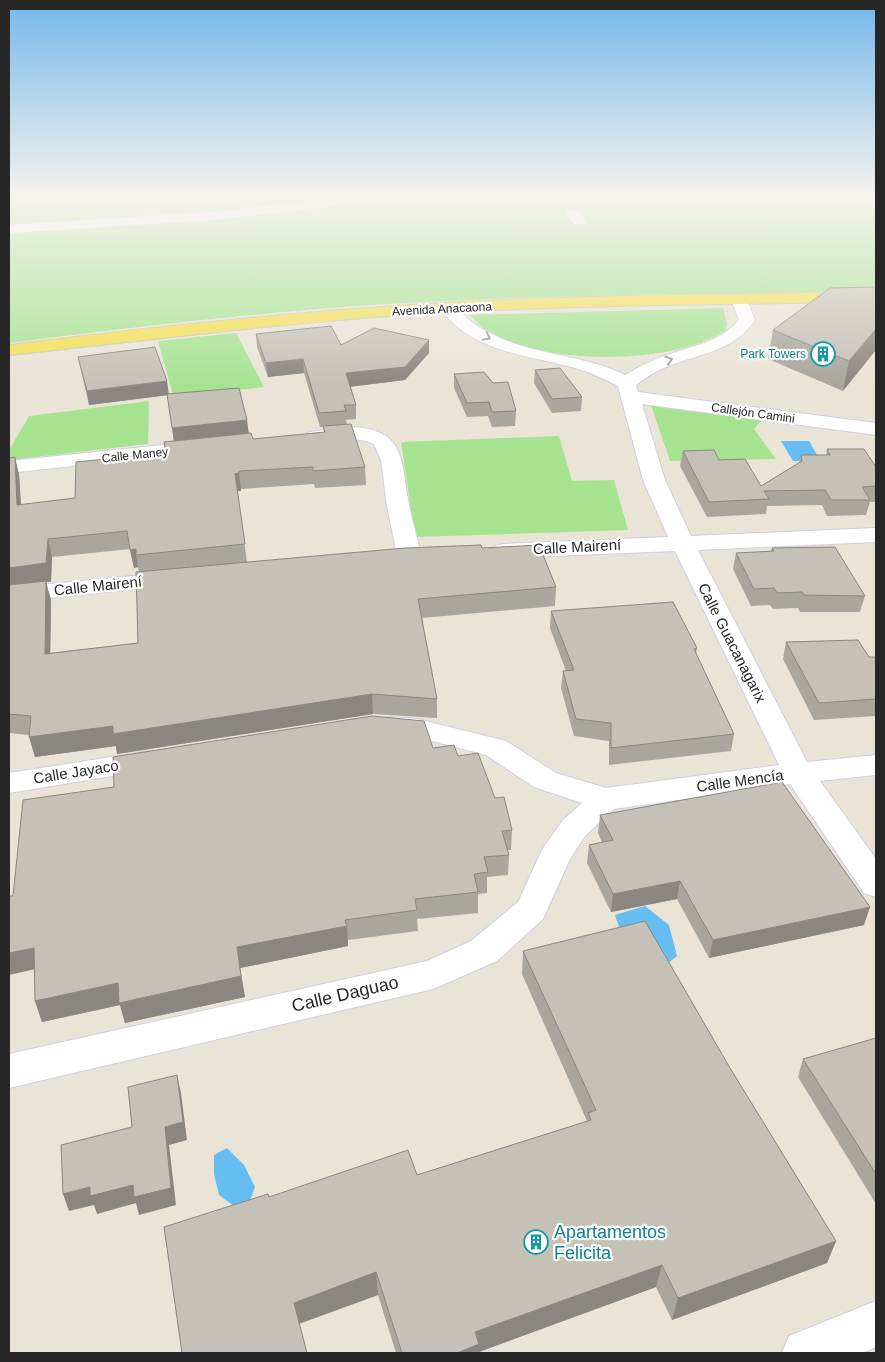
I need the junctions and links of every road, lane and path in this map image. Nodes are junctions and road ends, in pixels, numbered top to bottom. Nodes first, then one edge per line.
1 (876, 297) edge
2 (739, 299) junction
3 (448, 308) junction
4 (9, 350) edge
5 (628, 390) junction
6 (876, 429) edge
7 (299, 438) edge
8 (224, 445) edge
9 (9, 467) edge
10 (876, 535) edge
11 (682, 542) junction
12 (478, 552) edge
13 (409, 556) edge
14 (194, 577) edge
15 (9, 595) edge
16 (363, 727) edge
17 (176, 756) edge
18 (876, 765) edge
19 (798, 773) junction
20 (9, 783) edge
21 (605, 799) junction
22 (876, 884) edge
23 (9, 1071) edge
24 (876, 1324) edge
25 (806, 1353) edge

1 - 2 main road, Avenida Anacaona
2 - 3 main road, Avenida Anacaona
5 -> 2 street
3 - 4 main road, Avenida Anacaona
3 -> 5 street
5 - 6 street, Callejón Camini
5 - 11 street, Calle Guacanagarix
7 - 13 street
8 - 9 street, Calle Maney
10 - 11 street, Calle Mairení
11 - 12 street, Calle Mairení
11 - 19 street, Calle Guacanagarix
14 - 15 street, Calle Mairení
16 - 21 street
17 - 20 street, Calle Jayaco
18 - 19 street, Calle Mencía
19 - 21 street, Calle Mencía
19 - 22 street, Calle Guacanagarix
21 - 23 street, Calle Daguao
24 - 25 street

